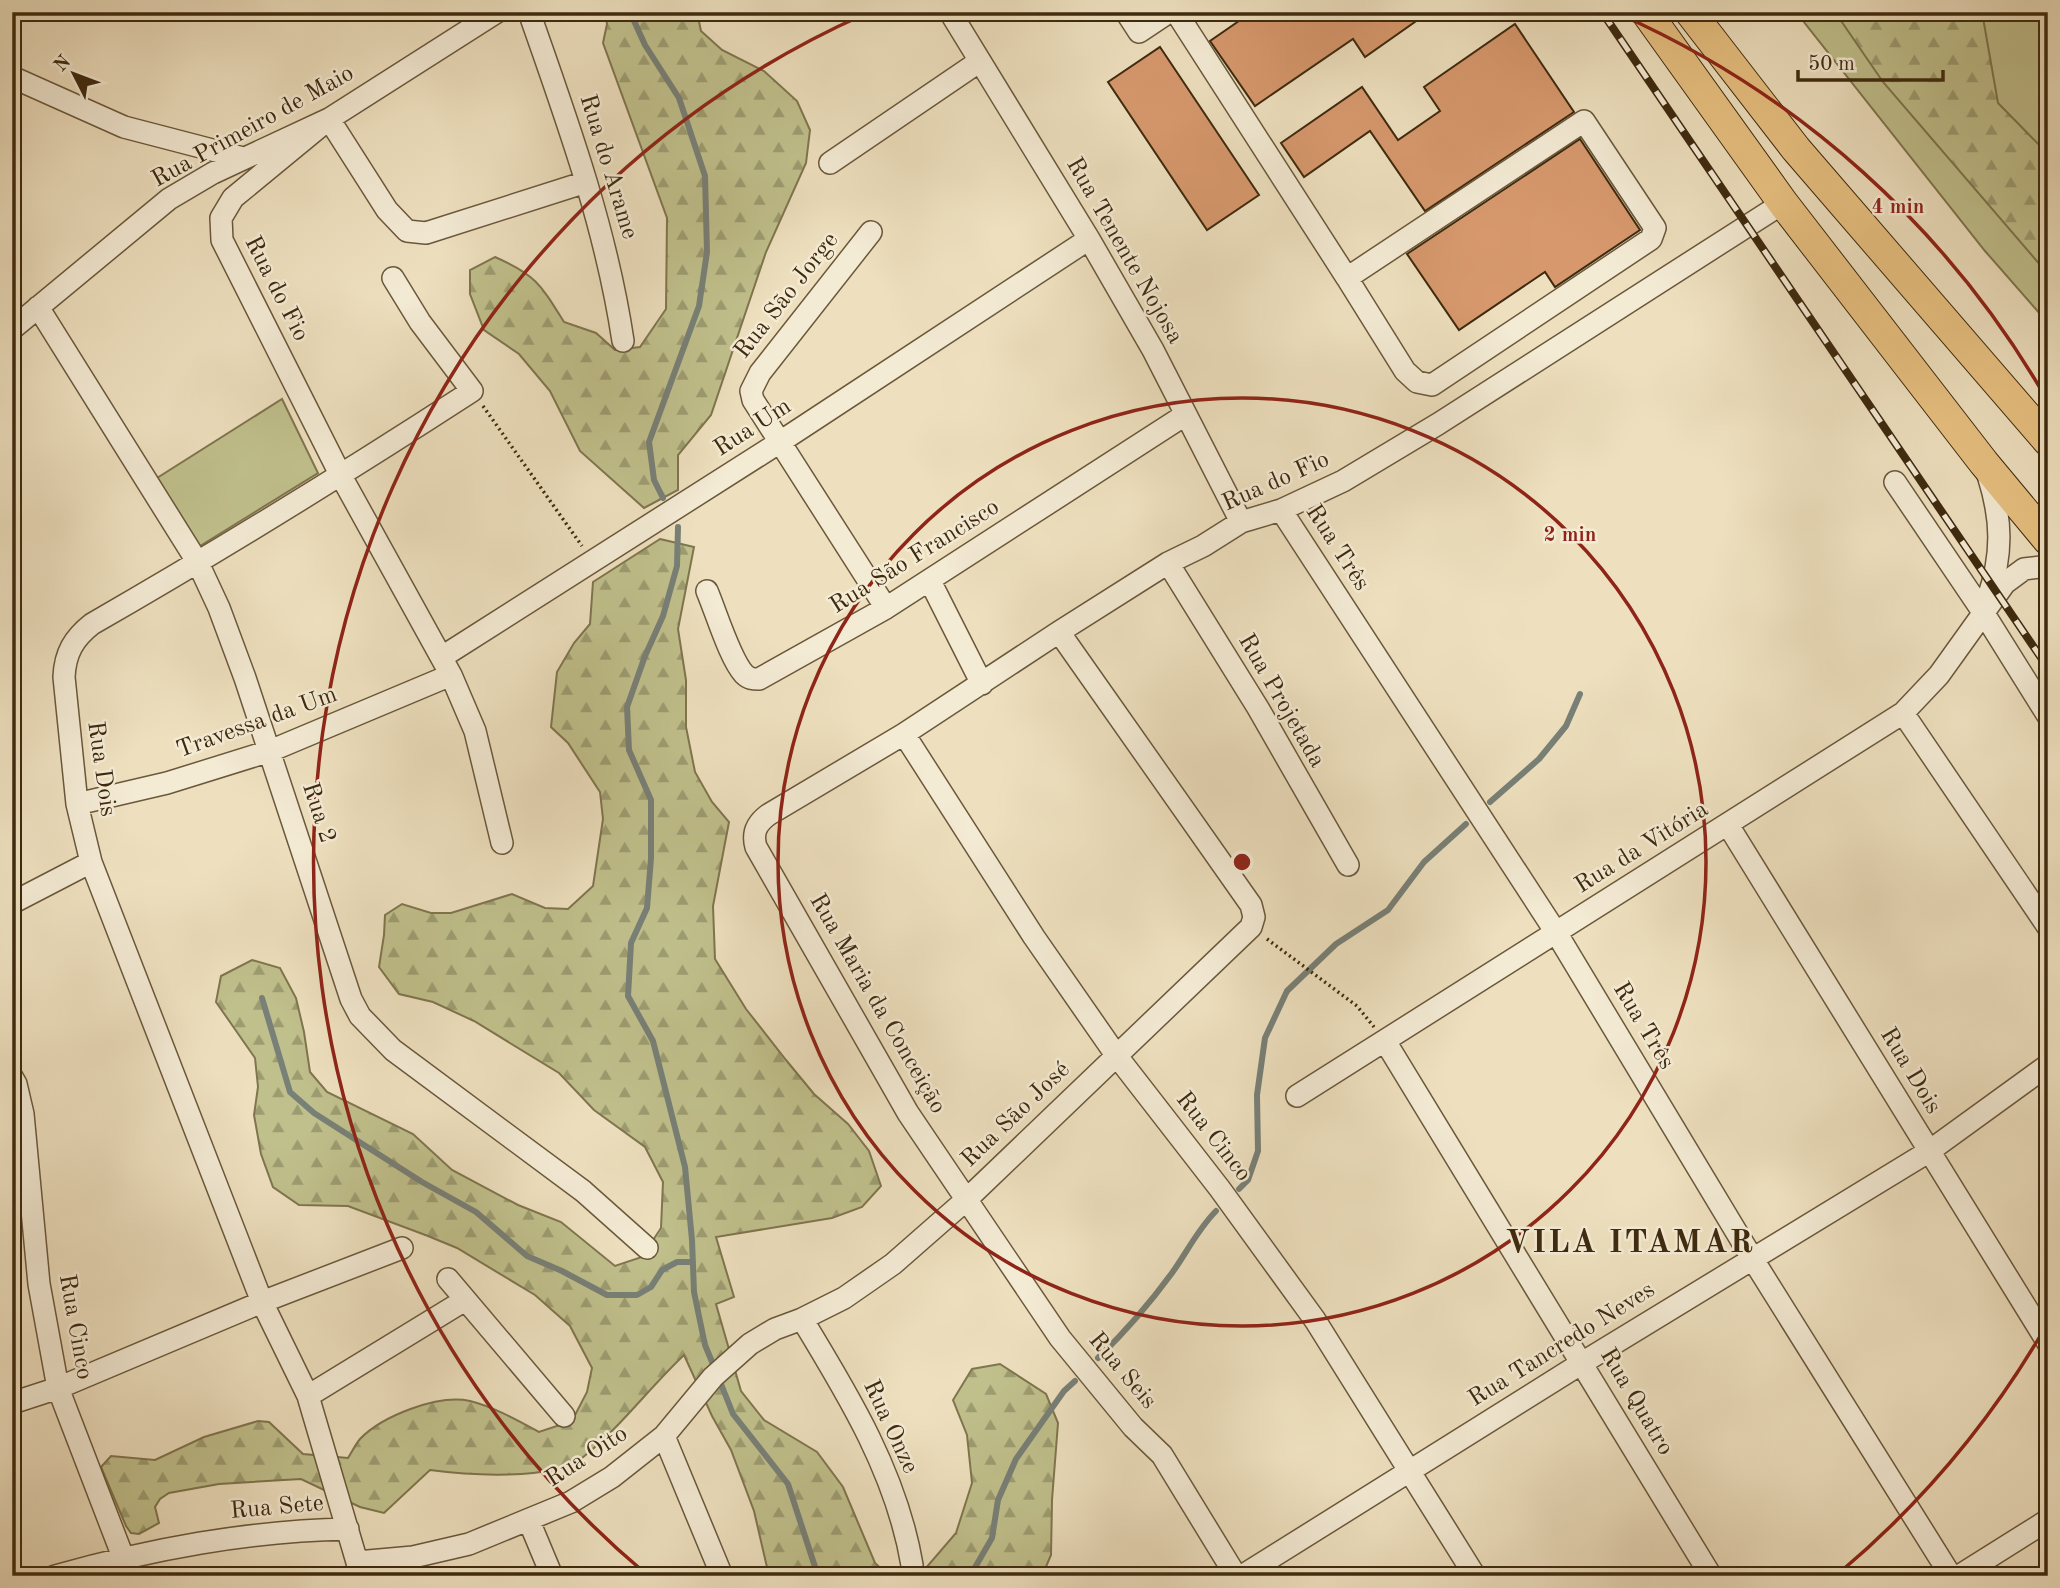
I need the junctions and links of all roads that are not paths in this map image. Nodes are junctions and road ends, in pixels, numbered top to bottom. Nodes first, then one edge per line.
1 (497, 12) edge
2 (529, 12) edge
3 (950, 12) edge
4 (1126, 12) edge
5 (1169, 12) edge
6 (1176, 12) edge
7 (1646, 12) edge
8 (1690, 12) edge
9 (980, 61) junction
10 (12, 77) edge
11 (329, 119) junction
12 (243, 158) junction
13 (830, 163) dead end
14 (586, 182) junction
15 (1783, 203) junction
16 (871, 232) dead end
17 (1089, 239) junction
18 (393, 278) dead end
19 (1347, 278) junction
20 (38, 307) junction
21 (12, 329) edge
22 (623, 341) dead end
23 (1185, 415) junction
24 (2048, 441) edge
25 (780, 442) junction
26 (1984, 463) junction
27 (341, 476) junction
28 (1895, 482) dead end
29 (1281, 510) junction
30 (1241, 522) junction
31 (2048, 540) edge
32 (1168, 563) junction
33 (198, 564) junction
34 (2048, 566) edge
35 (929, 581) junction
36 (707, 591) dead end
37 (886, 608) junction
38 (1983, 611) junction
39 (1059, 632) junction
40 (446, 666) junction
41 (982, 684) junction
42 (1903, 713) junction
43 (2048, 716) edge
44 (904, 734) junction
45 (270, 751) junction
46 (76, 804) junction
47 (1728, 825) junction
48 (754, 830) joint
49 (502, 843) dead end
50 (91, 862) junction
51 (1348, 865) dead end
52 (16, 894) edge
53 (2048, 927) edge
54 (1557, 934) junction
55 (1385, 1041) junction
56 (1116, 1055) junction
57 (2048, 1065) edge
58 (12, 1077) edge
59 (1297, 1096) dead end
60 (1928, 1152) junction
61 (966, 1200) junction
62 (402, 1248) dead end
63 (647, 1248) dead end
64 (1752, 1258) junction
65 (448, 1279) dead end
66 (465, 1300) junction
67 (262, 1302) junction
68 (802, 1319) junction
69 (2048, 1343) edge
70 (1582, 1363) junction
71 (58, 1388) junction
72 (308, 1396) junction
73 (12, 1403) edge
74 (565, 1416) dead end
75 (664, 1436) junction
76 (1411, 1470) junction
77 (2048, 1520) edge
78 (529, 1521) junction
79 (348, 1529) junction
80 (912, 1564) dead end
81 (126, 1566) edge
82 (358, 1569) edge
83 (55, 1576) edge
84 (552, 1576) edge
85 (722, 1576) edge
86 (1236, 1576) edge
87 (1242, 1576) edge
88 (1475, 1576) edge
89 (1711, 1576) edge
90 (1951, 1576) edge
91 (1959, 1576) edge

1 - 11 street, Rua Primeiro de Maio
2 - 14 street, Rua do Arame
3 - 9 street, Rua Tenente Nojosa
4 - 5 street
6 - 19 street
7 - 15 highway
8 - 24 highway
9 - 13 street
9 - 17 street, Rua Tenente Nojosa
10 - 12 street
11 - 12 street, Rua Primeiro de Maio
11 - 14 street
11 - 27 street, Rua do Fio
12 - 20 street, Rua Primeiro de Maio
14 - 22 street, Rua do Arame
15 - 26 highway
15 - 29 street, Rua do Fio
16 - 25 street, Rua São Jorge
17 - 23 street, Rua Tenente Nojosa
17 - 25 street, Rua Um
18 - 27 street, Rua Dois
19 - 19 street
20 - 21 street, Rua Primeiro de Maio
20 - 33 street, Rua 2
23 - 30 street, Rua Tenente Nojosa
23 - 35 street, Rua São Francisco
25 - 37 street, Rua São Jorge
25 - 40 street, Rua Um
26 - 31 highway
26 - 38 street, Rua da Vitória
27 - 33 street, Rua Dois
27 - 40 street
28 - 38 street
29 - 30 street, Rua do Fio
29 - 54 street, Rua Três
30 - 32 street, Rua do Fio
32 - 39 street, Rua do Fio
32 - 51 street, Rua Projetada
33 - 45 street, Rua 2
33 - 46 street, Rua Dois
34 - 38 street, Rua da Vitória
35 - 37 street, Rua São Francisco
35 - 41 street
36 - 37 street, Rua São Francisco
38 - 42 street, Rua da Vitória
38 - 43 street
39 - 41 street, Rua do Fio
39 - 56 street, Rua São José
40 - 45 street, Travessa da Um
40 - 49 street
41 - 44 street, Rua do Fio
42 - 47 street, Rua da Vitória
42 - 53 street
44 - 48 street, Rua do Fio
44 - 56 street, Rua Cinco
45 - 46 street, Travessa da Um
45 - 63 street, Rua 2
46 - 50 street, Rua Dois
47 - 54 street, Rua da Vitória
47 - 60 street, Rua Dois
48 - 61 street, Rua Maria da Conceição
50 - 52 street
50 - 67 street, Rua Dois
54 - 55 street, Rua da Vitória
54 - 64 street, Rua Três
55 - 59 street, Rua da Vitória
55 - 70 street, Rua Quatro
56 - 61 street, Rua São José
56 - 76 street, Rua Cinco
57 - 60 street, Rua Tancredo Neves
58 - 71 street, Rua Cinco
60 - 64 street, Rua Tancredo Neves
60 - 69 street, Rua Dois
61 - 68 street, Rua São José
61 - 86 street, Rua Seis
62 - 67 street
64 - 70 street, Rua Tancredo Neves
64 - 90 street, Rua Três
65 - 66 street
66 - 72 street
66 - 74 street
67 - 71 street
67 - 72 street, Rua Sete
68 - 75 street, Rua Oito
68 - 80 street, Rua Onze
70 - 76 street, Rua Tancredo Neves
70 - 89 street, Rua Quatro
71 - 73 street
71 - 81 street, Rua Cinco
72 - 79 street, Rua Sete
75 - 78 street, Rua Oito
75 - 85 street
76 - 87 street, Rua Tancredo Neves
76 - 88 street, Rua Cinco
77 - 91 street
78 - 82 street, Rua Oito
78 - 84 street
79 - 81 street, Rua Sete
79 - 82 street, Rua Oito
81 - 83 street, Rua Sete

